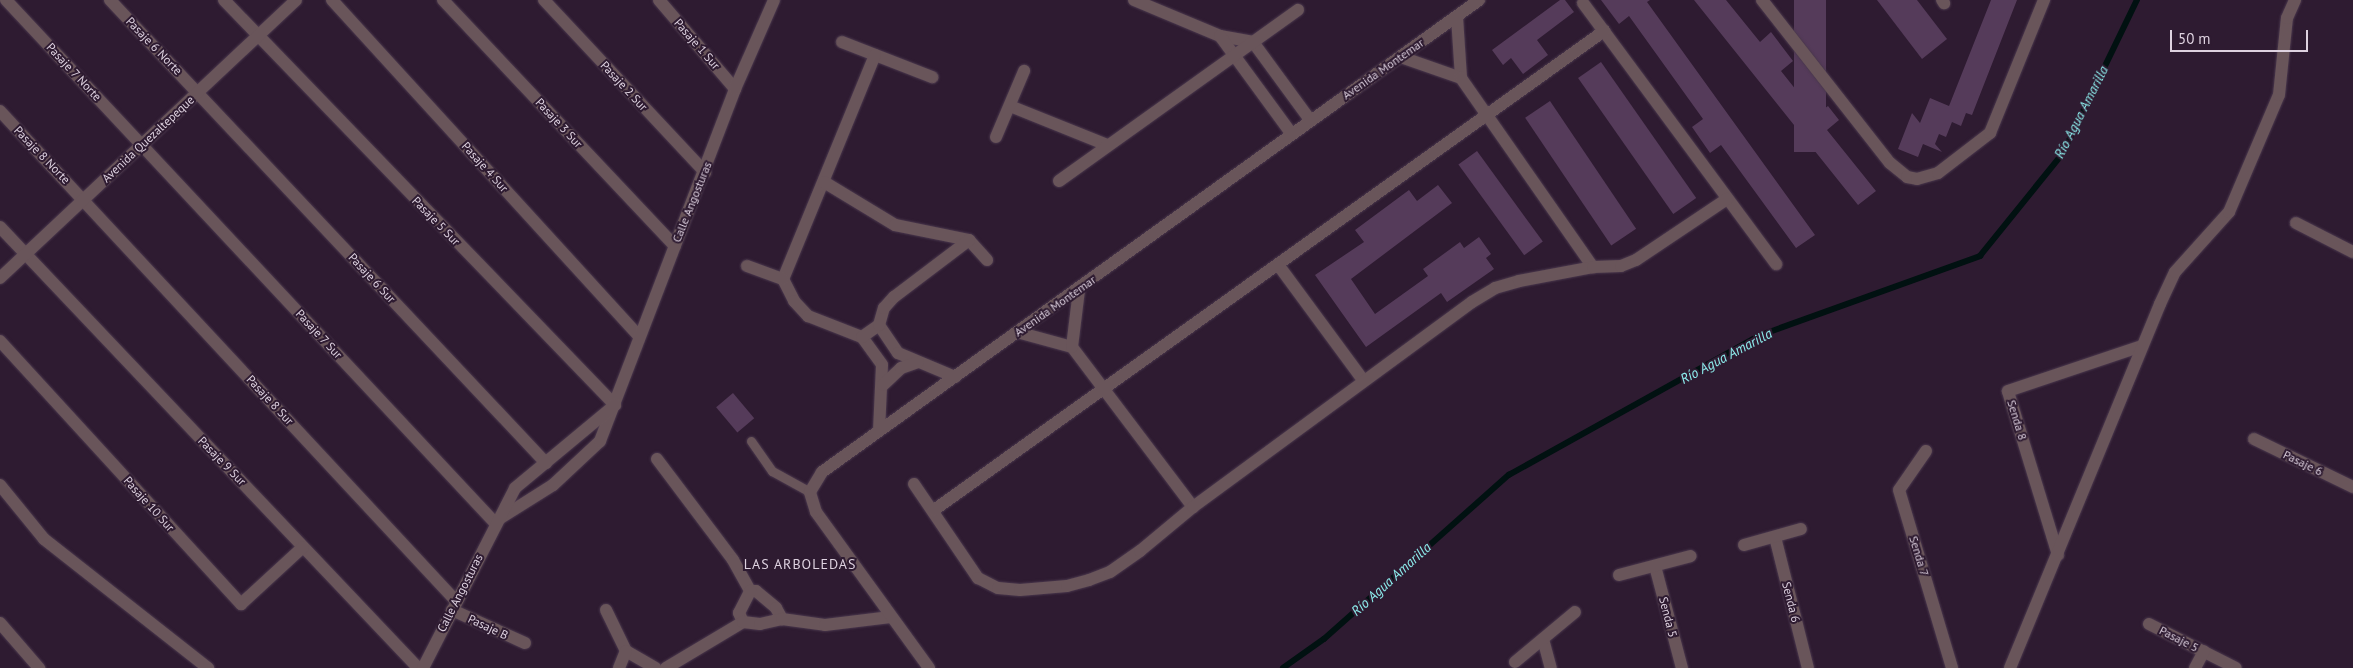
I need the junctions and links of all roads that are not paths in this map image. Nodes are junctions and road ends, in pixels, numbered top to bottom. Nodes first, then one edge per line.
1 (6, 0) edge
2 (110, 0) edge
3 (224, 0) edge
4 (296, 0) edge
5 (332, 0) edge
6 (444, 0) edge
7 (544, 0) edge
8 (658, 0) edge
9 (774, 0) edge
10 (1134, 0) edge
11 (1479, 0) edge
12 (1762, 0) edge
13 (2044, 0) edge
14 (2295, 0) edge
15 (1583, 3) dead end
16 (1298, 10) dead end
17 (1457, 17) junction
18 (1604, 32) junction
19 (258, 36) junction
20 (1220, 36) junction
21 (842, 42) dead end
22 (1253, 42) junction
23 (875, 55) junction
24 (1234, 56) junction
25 (1400, 57) junction
26 (1024, 71) dead end
27 (932, 77) dead end
28 (1461, 78) junction
29 (735, 89) junction
30 (198, 92) junction
31 (1010, 106) junction
32 (0, 112) edge
33 (1489, 114) junction
34 (1310, 120) junction
35 (1290, 133) junction
36 (996, 137) dead end
37 (142, 144) junction
38 (1107, 145) junction
39 (705, 172) junction
40 (1059, 181) dead end
41 (824, 182) junction
42 (84, 199) junction
43 (1727, 199) junction
44 (2296, 223) dead end
45 (0, 227) edge
46 (969, 240) junction
47 (675, 246) junction
48 (2353, 252) edge
49 (25, 254) junction
50 (987, 260) dead end
51 (1776, 264) dead end
52 (747, 266) dead end
53 (1279, 266) junction
54 (1593, 266) junction
55 (0, 278) edge
56 (783, 279) junction
57 (1078, 290) junction
58 (880, 325) junction
59 (1017, 332) junction
60 (638, 335) junction
61 (862, 337) junction
62 (0, 341) edge
63 (2142, 346) junction
64 (1072, 347) junction
65 (918, 362) junction
66 (955, 377) junction
67 (1363, 380) junction
68 (883, 385) junction
69 (1107, 390) junction
70 (615, 405) junction
71 (878, 430) junction
72 (2254, 439) dead end
73 (751, 441) dead end
74 (1926, 452) dead end
75 (657, 459) dead end
76 (546, 463) junction
77 (914, 484) dead end
78 (0, 485) edge
79 (2353, 487) edge
80 (810, 492) junction
81 (1193, 506) junction
82 (934, 510) junction
83 (497, 522) junction
84 (1801, 529) dead end
85 (1775, 537) junction
86 (1744, 545) dead end
87 (303, 547) junction
88 (2058, 555) junction
89 (1691, 556) dead end
90 (1655, 566) junction
91 (1619, 575) dead end
92 (750, 591) junction
93 (454, 606) junction
94 (606, 610) dead end
95 (1575, 612) dead end
96 (891, 617) junction
97 (782, 619) junction
98 (743, 622) junction
99 (0, 624) edge
100 (2148, 624) dead end
101 (1543, 639) junction
102 (525, 644) dead end
103 (626, 651) junction
104 (2204, 652) junction
105 (1515, 662) dead end
106 (39, 668) edge
107 (208, 668) edge
108 (418, 668) edge
109 (423, 668) edge
110 (619, 668) edge
111 (656, 668) edge
112 (666, 668) edge
113 (929, 668) edge
114 (1551, 668) edge
115 (1682, 668) edge
116 (1808, 668) edge
117 (1952, 668) edge
118 (2010, 668) edge
119 (2195, 668) edge
120 (2236, 668) edge

1 - 37 street, Pasaje 7 Norte
2 - 30 street, Pasaje 6 Norte
3 - 19 street, Pasaje 5 Sur
4 - 19 street, Avenida Quezaltepeque
5 - 60 street, Pasaje 4 Sur
6 - 47 street, Pasaje 3 Sur
7 - 39 street, Pasaje 2 Sur
8 - 29 street, Pasaje 1 Sur
9 - 29 street, Calle Angosturas
10 - 20 street
11 - 17 street, Avenida Montemar
12 - 13 street
14 - 63 street
15 - 18 street
16 - 22 street
17 - 25 street, Avenida Montemar
17 - 28 street
18 - 33 street
18 - 43 street
19 - 30 street, Avenida Quezaltepeque
19 - 70 street, Pasaje 5 Sur
20 - 22 street
20 - 24 street
21 - 23 street
22 - 24 street
22 - 34 street
23 - 27 street
23 - 41 street
24 - 35 street
24 - 38 street
25 - 28 street
25 - 34 street, Avenida Montemar
26 - 31 street
28 - 33 street
29 - 39 street, Calle Angosturas
30 - 37 street, Avenida Quezaltepeque
30 - 76 street, Pasaje 6 Sur
31 - 36 street
31 - 38 street
32 - 42 street, Pasaje 8 Norte
33 - 53 street
33 - 54 street
34 - 35 street, Avenida Montemar
35 - 57 street, Avenida Montemar
37 - 42 street, Avenida Quezaltepeque
37 - 83 street, Pasaje 7 Sur
38 - 40 street
39 - 47 street, Calle Angosturas
41 - 46 street
41 - 56 street
42 - 49 street, Avenida Quezaltepeque
42 - 93 street, Pasaje 8 Sur
43 - 51 street
43 - 54 street
44 - 48 street
45 - 49 street, Pasaje 9 Sur
46 - 50 street
46 - 58 street
47 - 60 street, Calle Angosturas
49 - 55 street, Avenida Quezaltepeque
49 - 87 street, Pasaje 9 Sur
52 - 56 street
53 - 67 street
53 - 69 street
54 - 67 street
56 - 61 street
57 - 59 street, Avenida Montemar
57 - 64 street
58 - 61 street
58 - 65 street
59 - 64 street
59 - 66 street, Avenida Montemar
60 - 70 street, Calle Angosturas
61 - 68 street
62 - 87 street, Pasaje 10 Sur
63 - 88 street
63 - 88 street, Senda 8
64 - 69 street
65 - 66 street
65 - 68 street
66 - 71 street, Avenida Montemar
67 - 81 street
68 - 71 street
69 - 81 street
69 - 82 street
70 - 76 street, Calle Angosturas
70 - 83 street, Calle Angosturas
71 - 80 street, Avenida Montemar
72 - 79 street, Pasaje 6
73 - 80 lane
74 - 117 street, Senda 7
75 - 92 street
76 - 83 street, Calle Angosturas
77 - 82 street
78 - 107 street
80 - 96 street
81 - 82 street
83 - 93 street, Calle Angosturas
84 - 85 street
85 - 86 street
85 - 116 street, Senda 6
87 - 108 street, Pasaje 9 Sur
88 - 118 street
89 - 90 street
90 - 91 street
90 - 115 street, Senda 5
92 - 97 street
92 - 98 street
93 - 102 street, Pasaje B
93 - 109 street, Calle Angosturas
94 - 103 street
95 - 101 street
96 - 97 street
96 - 113 street
97 - 98 street
98 - 112 street
99 - 106 street
100 - 104 street, Pasaje 5
101 - 105 street
101 - 114 street
103 - 110 street
103 - 111 street
104 - 119 street
104 - 120 street, Pasaje 5

